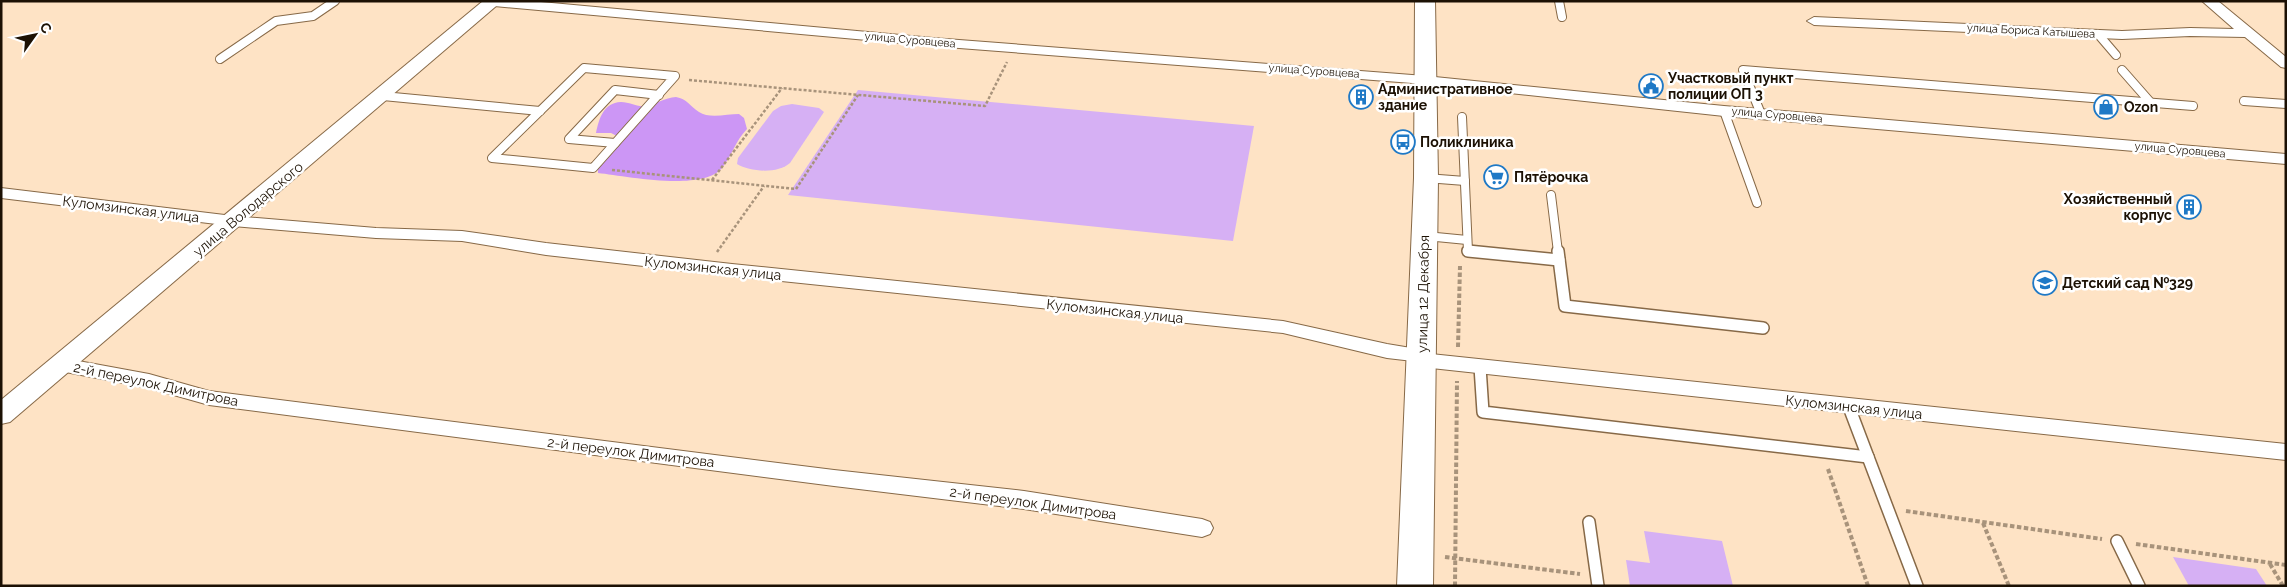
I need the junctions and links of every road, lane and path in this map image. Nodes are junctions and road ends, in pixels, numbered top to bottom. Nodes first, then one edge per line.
1 (334, 1) edge
2 (493, 1) edge
3 (1424, 1) edge
4 (1558, 1) edge
5 (2209, 1) edge
6 (1562, 17) dead end
7 (1814, 21) dead end
8 (2249, 33) junction
9 (2098, 34) junction
10 (1014, 48) junction
11 (2116, 55) dead end
12 (220, 60) dead end
13 (2286, 64) edge
14 (2122, 70) dead end
15 (673, 78) junction
16 (1425, 80) junction
17 (782, 88) junction
18 (659, 94) junction
19 (858, 95) junction
20 (383, 96) junction
21 (2244, 101) dead end
22 (2151, 103) junction
23 (2286, 104) edge
24 (2193, 106) dead end
25 (540, 111) junction
26 (1724, 111) junction
27 (1761, 114) junction
28 (1462, 116) dead end
29 (615, 144) junction
30 (2286, 159) edge
31 (593, 168) junction
32 (1426, 178) junction
33 (712, 180) junction
34 (1465, 181) junction
35 (764, 185) junction
36 (1, 193) edge
37 (1550, 195) dead end
38 (1757, 203) dead end
39 (233, 221) junction
40 (1425, 236) junction
41 (1467, 246) junction
42 (1559, 260) junction
43 (707, 267) junction
44 (1763, 328) dead end
45 (1422, 358) junction
46 (62, 364) junction
47 (1457, 364) junction
48 (1480, 366) junction
49 (1849, 407) junction
50 (1, 415) edge
51 (1822, 452) junction
52 (2286, 452) edge
53 (1868, 457) junction
54 (1888, 509) junction
55 (1589, 522) dead end
56 (1983, 522) junction
57 (1202, 528) dead end
58 (2117, 541) junction
59 (1417, 553) junction
60 (1456, 558) junction
61 (2269, 563) junction
62 (2286, 566) edge
63 (1597, 581) edge
64 (1415, 586) edge
65 (1456, 586) edge
66 (1868, 586) edge
67 (1917, 586) edge
68 (2008, 586) edge
69 (2139, 586) edge
70 (2283, 586) edge

1 - 12 lane
2 - 10 street, улица Суровцева
2 - 20 street, улица Володарского
3 - 16 main road, улица 12 Декабря
4 - 6 lane
5 - 8 street
7 - 9 street, улица Бориса Катышева
8 - 9 street, улица Бориса Катышева
8 - 13 street
9 - 11 lane
10 - 16 street, улица Суровцева
10 - 19 path
14 - 22 lane
15 - 17 path
15 - 18 lane
15 - 25 lane
16 - 26 street, улица Суровцева
16 - 32 main road, улица 12 Декабря
17 - 19 path
17 - 33 path
18 - 29 lane
18 - 29 lane
19 - 35 path
20 - 25 lane
20 - 39 street, улица Володарского
21 - 23 lane
22 - 24 lane
22 - 27 lane
25 - 31 lane
26 - 27 street, улица Суровцева
26 - 38 lane
27 - 30 street, улица Суровцева
28 - 34 lane
29 - 31 lane
31 - 33 path
32 - 34 lane
32 - 40 main road, улица 12 Декабря
33 - 35 path
34 - 41 lane
35 - 43 path
36 - 39 street, Куломзинская улица
37 - 42 lane
39 - 43 street, Куломзинская улица
39 - 46 street, улица Володарского
40 - 41 lane
40 - 45 main road, улица 12 Декабря
41 - 42 lane
41 - 47 path
42 - 44 lane
43 - 45 street, Куломзинская улица
45 - 47 street, Куломзинская улица
45 - 59 main road, улица 12 Декабря
46 - 50 street, улица Володарского
46 - 57 street, 2-й переулок Димитрова
47 - 48 street, Куломзинская улица
47 - 60 path
48 - 49 street, Куломзинская улица
48 - 51 lane
49 - 52 street, Куломзинская улица
49 - 53 lane
51 - 53 lane
51 - 66 path
53 - 54 lane
54 - 56 path
54 - 67 lane
55 - 63 lane
56 - 58 path
56 - 68 path
58 - 61 path
58 - 69 lane
59 - 60 path
59 - 64 main road, улица 12 Декабря
60 - 63 path
60 - 65 path
61 - 62 path
61 - 70 path

